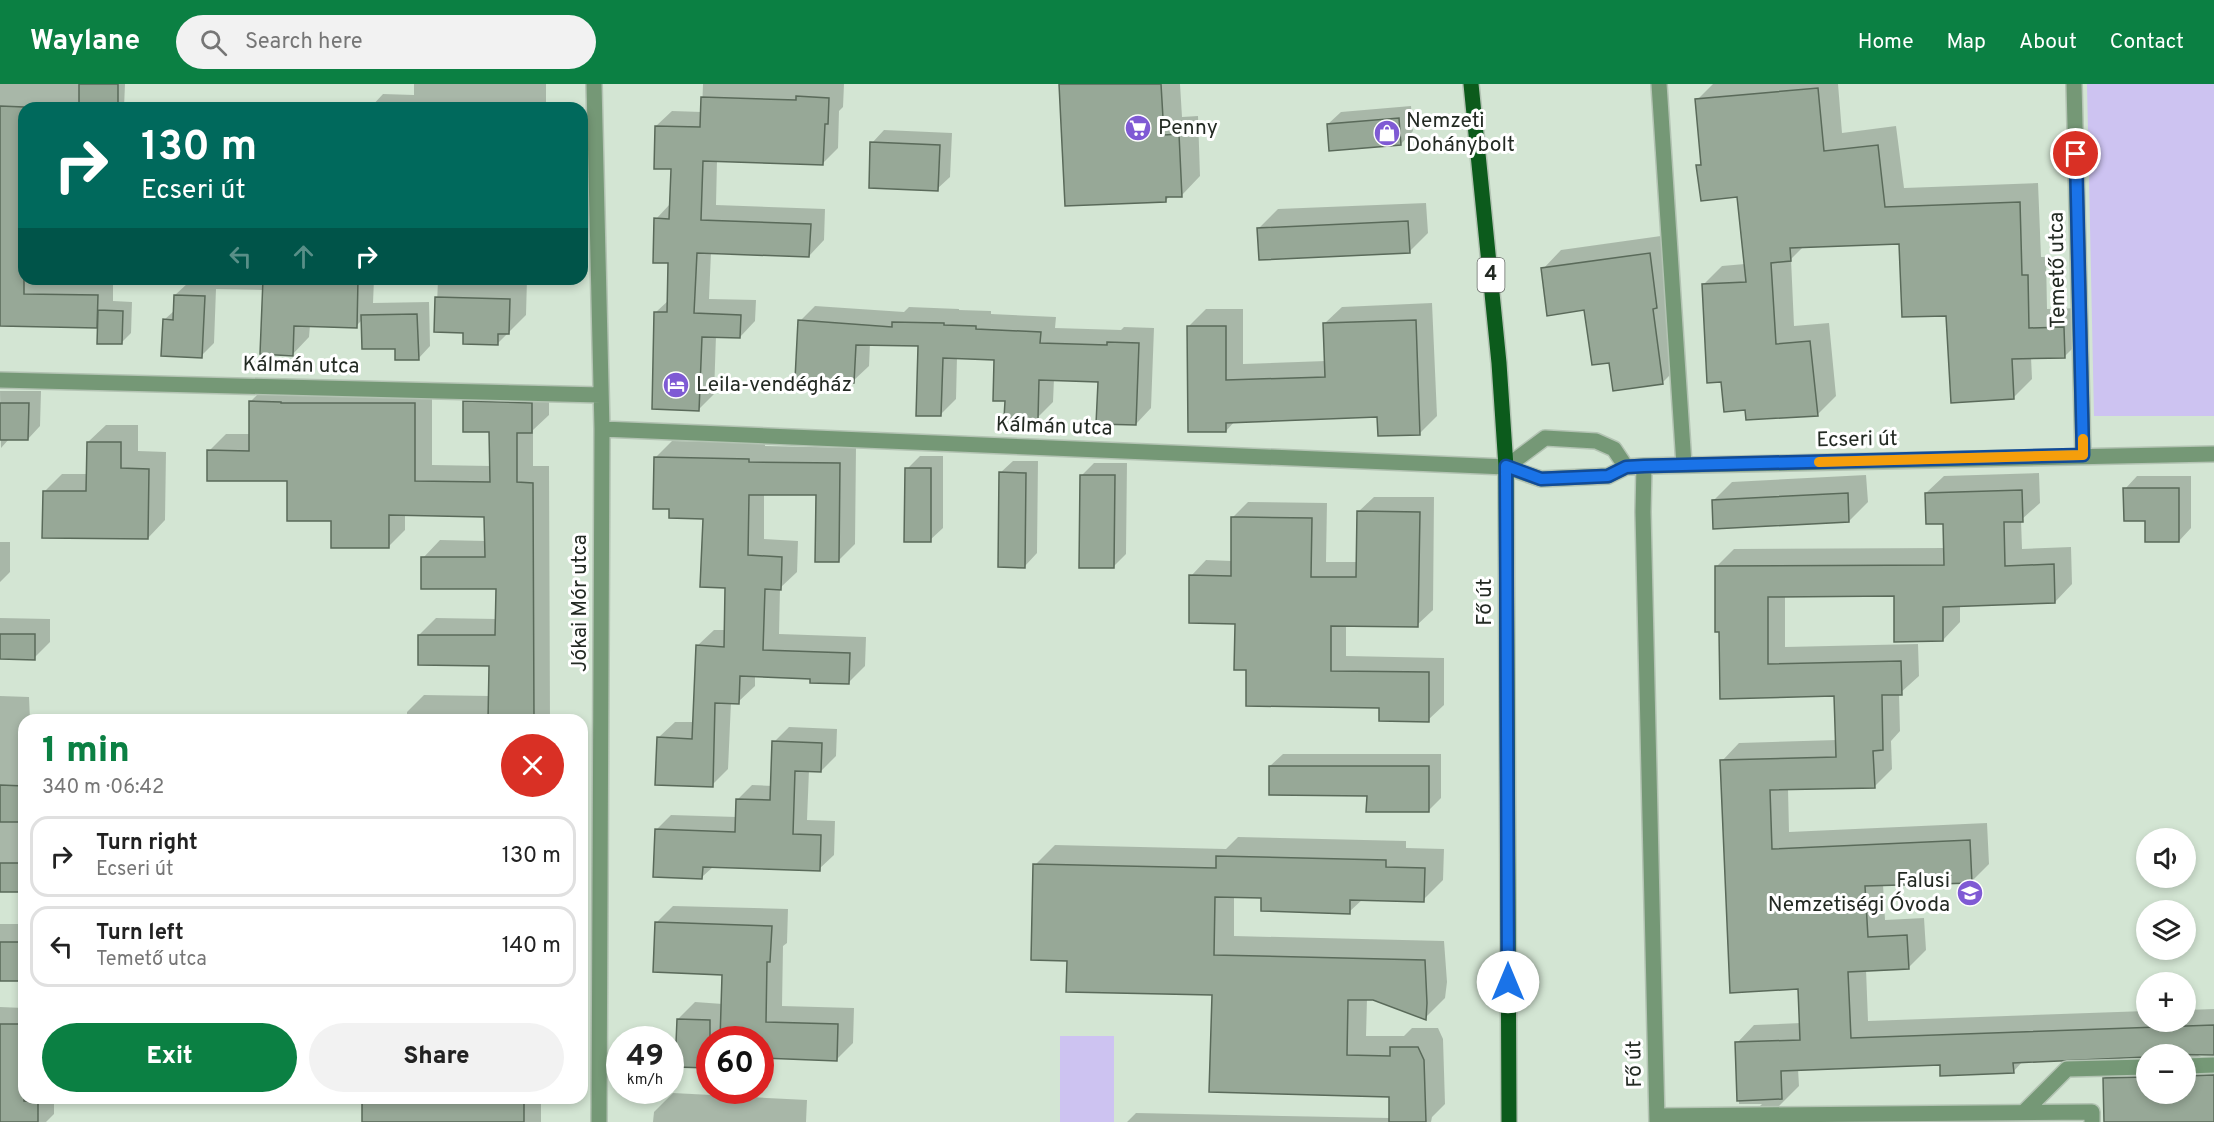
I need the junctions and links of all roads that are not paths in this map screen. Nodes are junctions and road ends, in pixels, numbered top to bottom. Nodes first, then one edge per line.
1 (594, 84) edge
2 (1471, 84) edge
3 (1659, 84) edge
4 (2074, 84) edge
5 (0, 380) edge
6 (601, 395) junction
7 (602, 429) junction
8 (2214, 454) edge
9 (2083, 455) junction
10 (1683, 465) junction
11 (1506, 466) junction
12 (1644, 466) junction
13 (1626, 467) junction
14 (2214, 1065) edge
15 (2196, 1066) edge
16 (2136, 1067) edge
17 (2025, 1111) junction
18 (1657, 1119) edge
19 (599, 1122) edge
20 (1510, 1122) edge
21 (2092, 1122) edge

1 - 6 street, Jókai Mór utca
2 - 11 main road, Fő út / 4
3 - 10 street
4 - 9 street, Temető utca
5 - 6 street, Kálmán utca
6 - 7 street, Jókai Mór utca
7 - 11 street, Kálmán utca
7 - 19 street, Jókai Mór utca
8 - 9 street, Ecseri út
9 - 10 street, Ecseri út
10 - 12 street, Ecseri út
11 - 13 street, Ecseri út
11 - 13 street
11 - 20 main road, Fő út / 4
12 - 13 street, Ecseri út
12 - 18 street, Fő út
14 - 15 street
16 - 17 street
17 - 18 street
17 - 21 street

